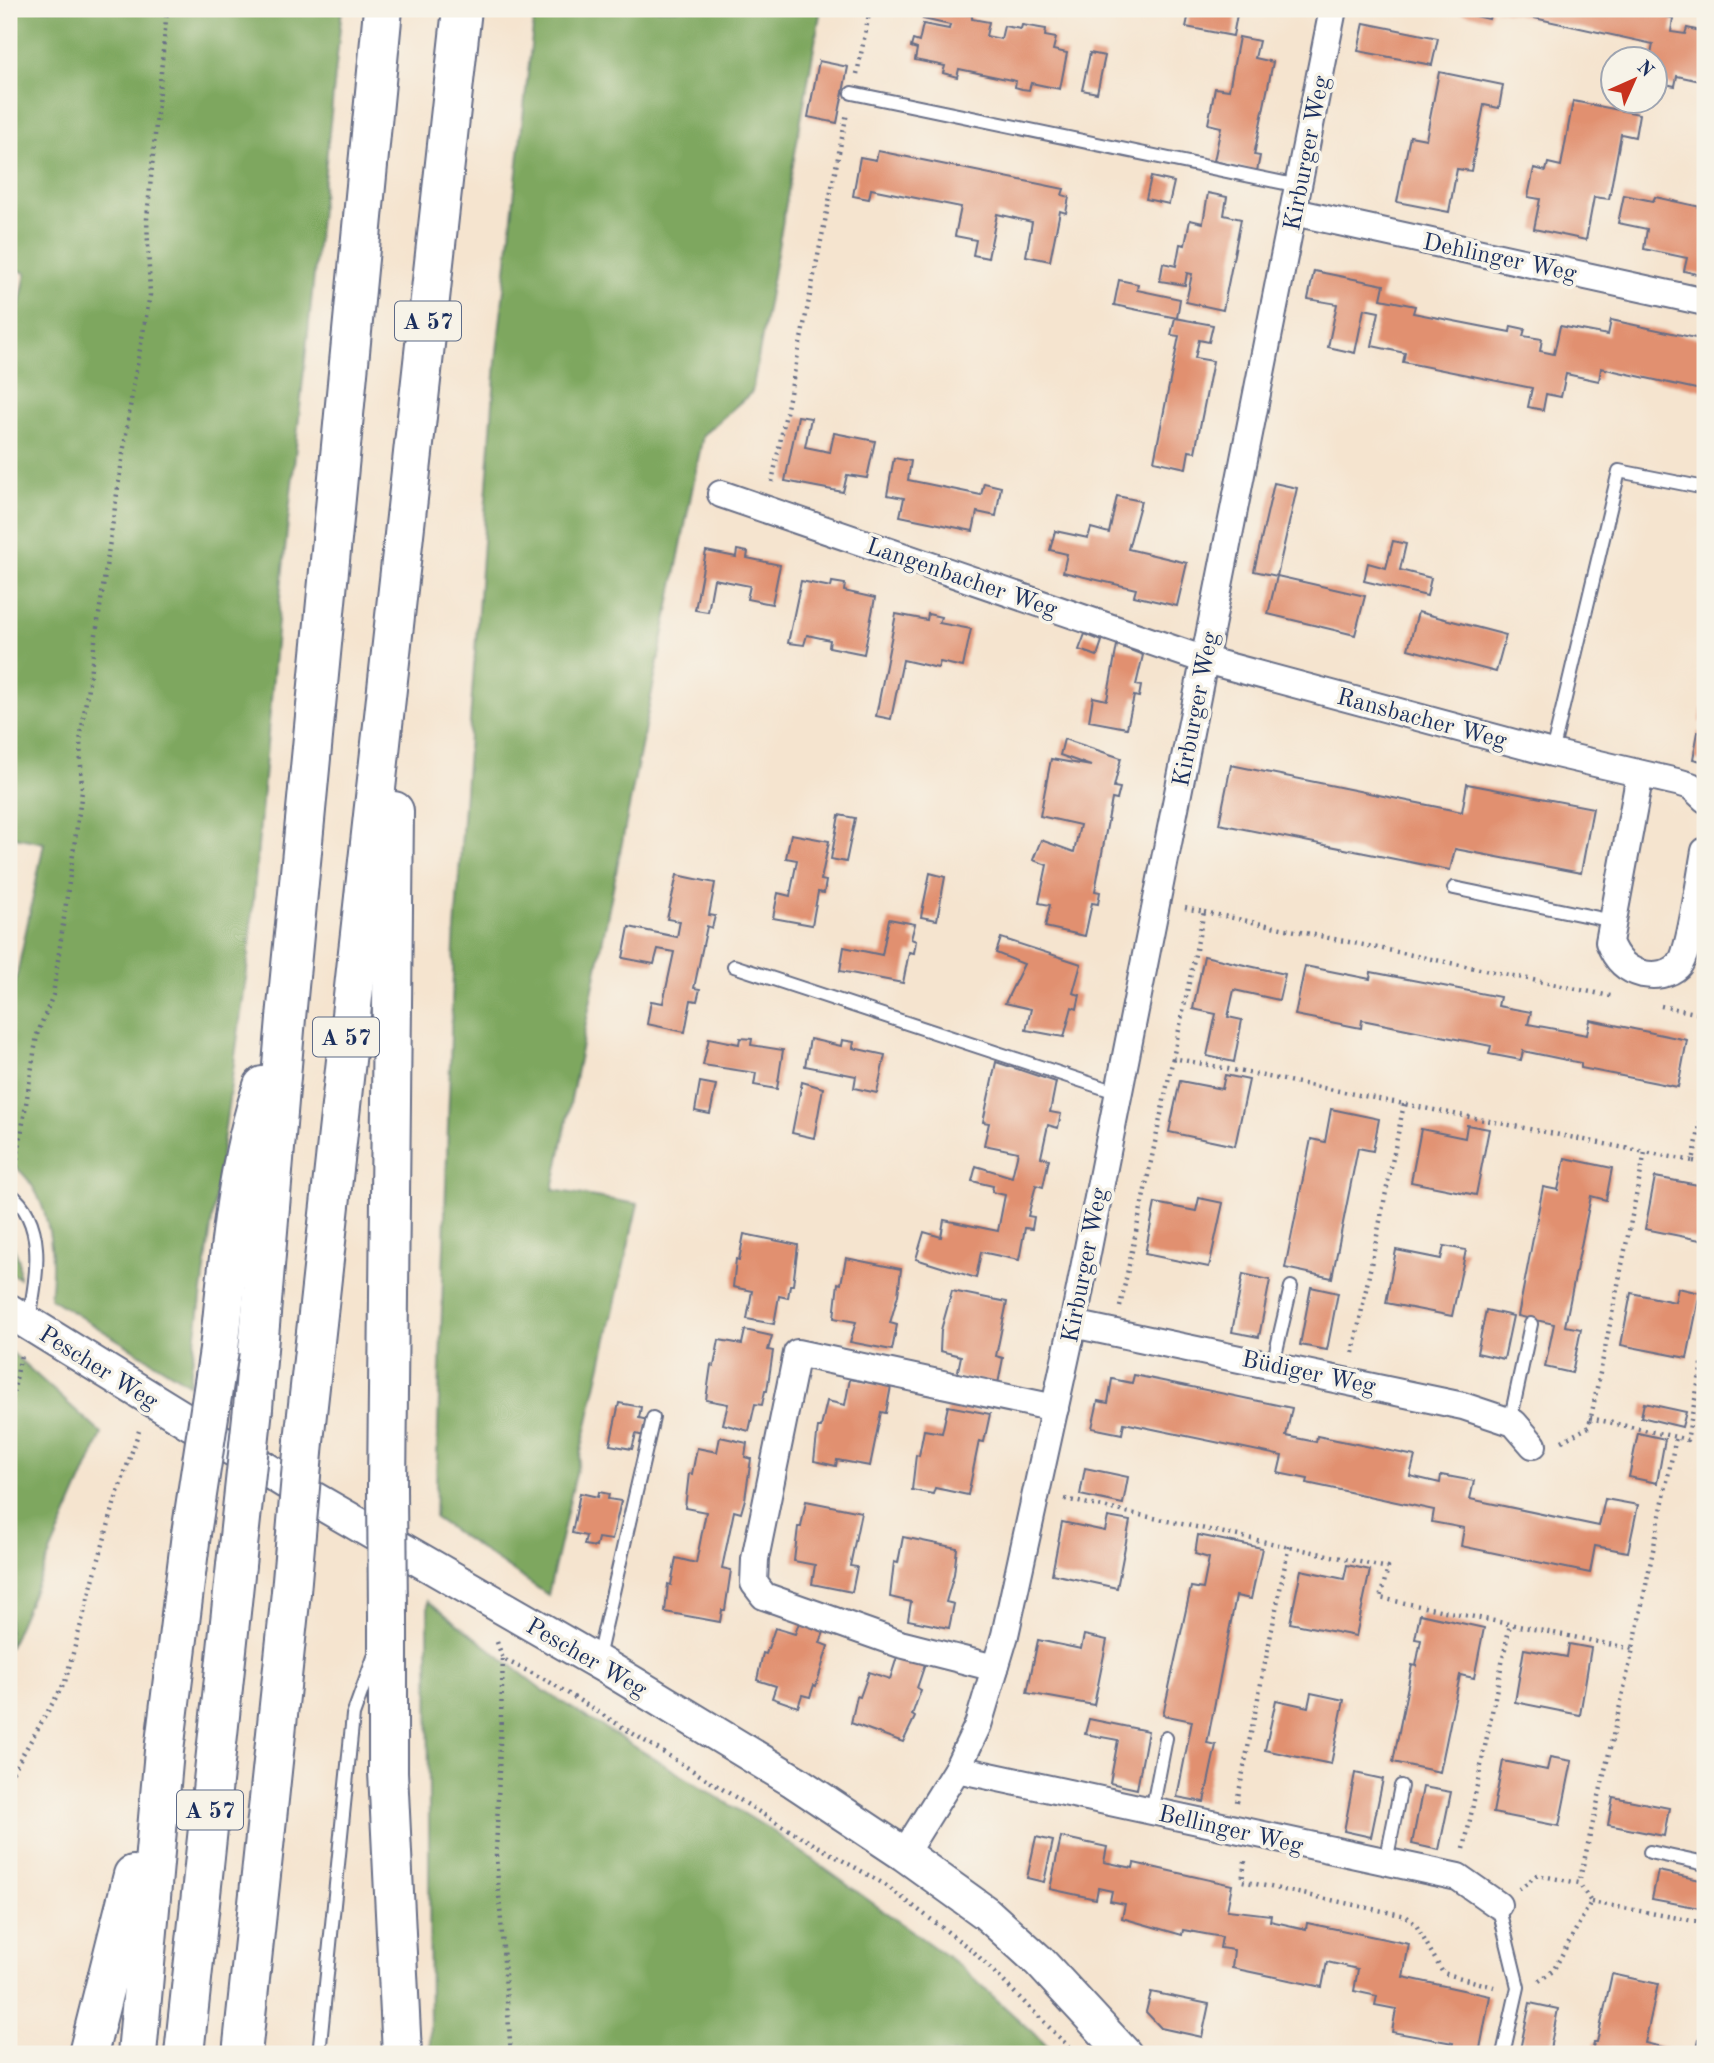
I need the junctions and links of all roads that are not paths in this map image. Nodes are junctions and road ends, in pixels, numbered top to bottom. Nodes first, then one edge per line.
1 (383, 9) edge
2 (462, 9) edge
3 (1333, 9) edge
4 (852, 93) road end
5 (1299, 186) junction
6 (1294, 212) junction
7 (1705, 302) edge
8 (1705, 488) edge
9 (720, 494) dead end
10 (395, 633) junction
11 (1205, 660) junction
12 (1552, 753) junction
13 (1640, 774) junction
14 (1705, 799) edge
15 (1705, 851) edge
16 (1454, 888) dead end
17 (1613, 920) junction
18 (734, 966) dead end
19 (286, 1018) junction
20 (1118, 1093) junction
21 (10, 1194) edge
22 (1291, 1287) dead end
23 (18, 1317) edge
24 (1073, 1324) junction
25 (1531, 1324) dead end
26 (1273, 1364) junction
27 (1055, 1408) junction
28 (653, 1418) dead end
29 (1510, 1422) junction
30 (1533, 1445) road end
31 (388, 1616) junction
32 (597, 1662) junction
33 (995, 1668) junction
34 (1166, 1738) dead end
35 (164, 1751) junction
36 (957, 1769) junction
37 (1401, 1786) dead end
38 (1152, 1811) junction
39 (1650, 1852) dead end
40 (904, 1854) junction
41 (1386, 1862) junction
42 (1705, 1864) edge
43 (1498, 1905) joint
44 (88, 2054) edge
45 (136, 2054) edge
46 (184, 2054) edge
47 (242, 2054) edge
48 (319, 2054) edge
49 (402, 2054) edge
50 (1125, 2054) edge
51 (1503, 2054) edge

1 - 19 highway, A 57
2 - 10 highway, A 57
3 - 5 street, Kirburger Weg
4 - 5 lane
5 - 6 street, Kirburger Weg
6 - 7 street, Dehlinger Weg
6 - 11 street, Kirburger Weg
8 - 12 lane
9 - 11 street, Langenbacher Weg
10 - 31 highway, bridge
10 - 47 highway, A 57, bridge
11 - 12 street, Ransbacher Weg
11 - 20 street, Kirburger Weg
12 - 13 street, Ransbacher Weg
13 - 14 street, Ransbacher Weg
13 - 17 street
15 - 17 street
16 - 17 lane
18 - 20 lane
19 - 35 highway, bridge
19 - 46 highway, A 57, bridge
20 - 24 street, Kirburger Weg
21 - 23 lane
22 - 26 lane
23 - 32 street, Pescher Weg
24 - 26 street, Büdiger Weg
24 - 27 street, Kirburger Weg
25 - 29 lane
26 - 29 street, Büdiger Weg
27 - 33 street, Kirburger Weg
27 - 33 street
28 - 32 lane
29 - 30 street, Büdiger Weg
31 - 48 lane
31 - 49 highway
32 - 40 street, Pescher Weg
33 - 36 street, Kirburger Weg
34 - 38 lane
35 - 44 highway
35 - 45 highway
36 - 38 street, Bellinger Weg
36 - 40 street, Kirburger Weg
37 - 41 lane
38 - 41 street, Bellinger Weg
39 - 42 lane
40 - 50 street, Pescher Weg
41 - 43 street, Bellinger Weg
43 - 51 lane

